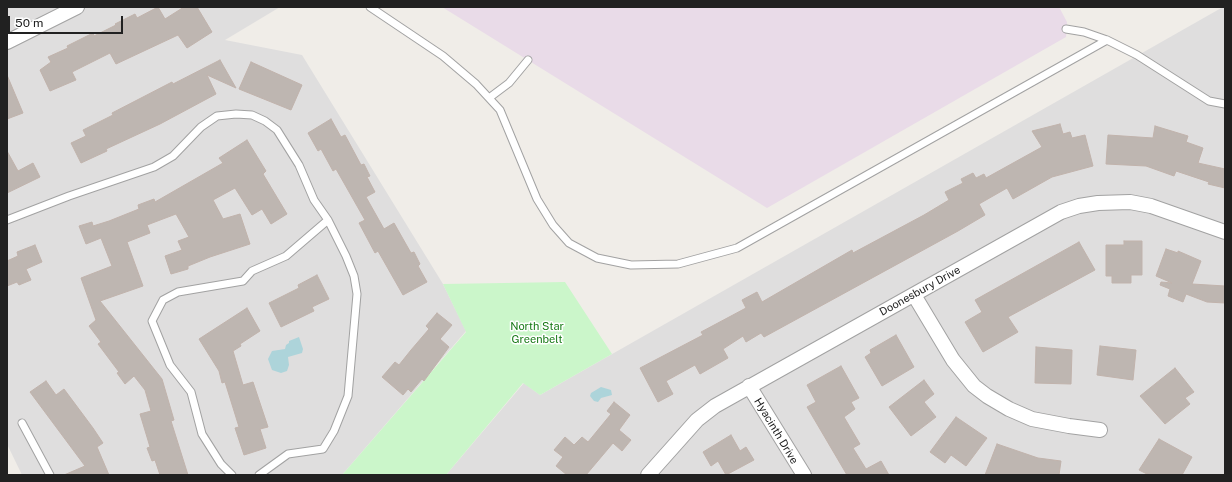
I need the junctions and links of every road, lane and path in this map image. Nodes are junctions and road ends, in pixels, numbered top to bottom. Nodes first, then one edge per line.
1 (77, 7) edge
2 (370, 7) edge
3 (1066, 29) dead end
4 (1108, 40) junction
5 (7, 42) edge
6 (528, 60) dead end
7 (489, 98) junction
8 (1225, 104) edge
9 (7, 220) edge
10 (328, 220) junction
11 (1225, 232) edge
12 (914, 295) junction
13 (749, 386) junction
14 (22, 423) dead end
15 (1100, 430) dead end
16 (50, 475) edge
17 (232, 475) edge
18 (259, 475) edge
19 (648, 475) edge
20 (804, 475) edge

1 - 5 street
2 - 7 lane
3 - 4 lane
4 - 7 lane
4 - 8 lane
6 - 7 lane
9 - 10 lane
10 - 17 lane
10 - 18 lane
11 - 12 street, Doonesbury Drive
12 - 13 street, Doonesbury Drive
12 - 15 street
13 - 19 street, Doonesbury Drive
13 - 20 street, Hyacinth Drive
14 - 16 lane

